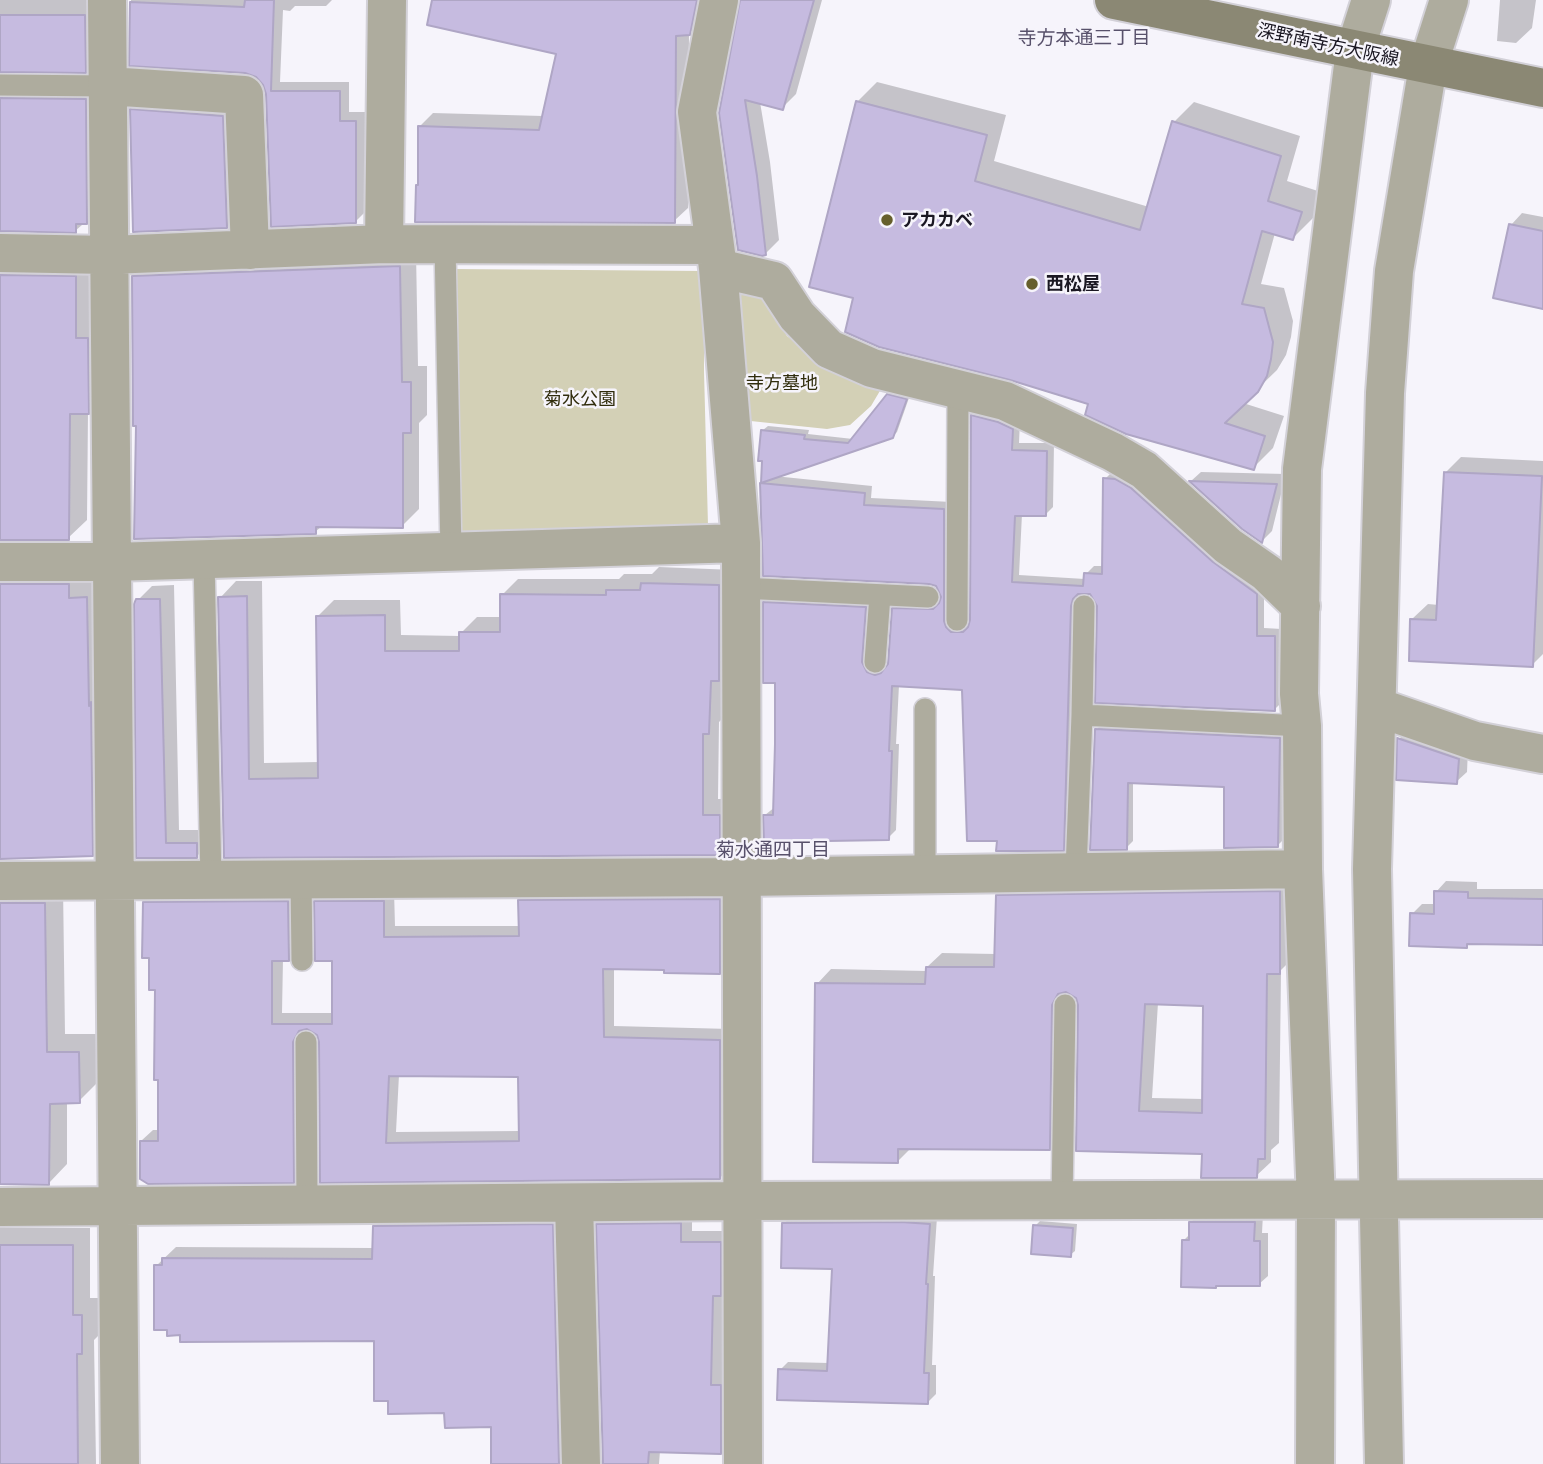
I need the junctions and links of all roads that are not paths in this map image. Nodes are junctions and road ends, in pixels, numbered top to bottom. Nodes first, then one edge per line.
1 (107, 0) edge
2 (387, 0) edge
3 (719, 0) edge
4 (1114, 0) edge
5 (1371, 0) edge
6 (1449, 0) edge
7 (1182, 7) edge
8 (1355, 50) junction
9 (1428, 66) junction
10 (0, 85) edge
11 (108, 86) junction
12 (1543, 88) edge
13 (384, 244) junction
14 (445, 244) junction
15 (250, 250) junction
16 (0, 253) edge
17 (109, 255) junction
18 (716, 256) junction
19 (958, 390) junction
20 (741, 543) junction
21 (451, 552) junction
22 (204, 560) junction
23 (0, 562) edge
24 (112, 562) junction
25 (741, 588) junction
26 (880, 595) junction
27 (928, 597) dead end
28 (1084, 606) dead end
29 (1301, 606) junction
30 (957, 620) dead end
31 (875, 662) dead end
32 (1377, 707) junction
33 (925, 709) dead end
34 (1082, 715) junction
35 (1302, 726) junction
36 (1543, 754) edge
37 (1304, 869) junction
38 (1076, 871) junction
39 (926, 874) junction
40 (741, 877) junction
41 (301, 878) junction
42 (211, 879) junction
43 (115, 880) junction
44 (0, 881) edge
45 (302, 960) dead end
46 (1065, 1005) dead end
47 (306, 1042) dead end
48 (1543, 1199) edge
49 (742, 1201) junction
50 (1316, 1201) junction
51 (1378, 1201) junction
52 (1062, 1202) junction
53 (574, 1203) junction
54 (307, 1205) junction
55 (0, 1207) edge
56 (117, 1207) junction
57 (120, 1464) edge
58 (581, 1464) edge
59 (743, 1464) edge
60 (1315, 1464) edge
61 (1384, 1464) edge

1 - 11 street
2 - 13 street
3 - 18 street
4 - 7 main road, 深野南寺方大阪線
5 - 8 street
6 - 9 street
7 - 8 main road, 深野南寺方大阪線
8 - 9 main road, 深野南寺方大阪線
8 - 29 street
9 - 12 main road, 深野南寺方大阪線
9 - 32 street
10 - 11 lane
11 - 15 street
11 - 17 street
13 - 14 street
13 - 15 street
14 - 18 street
14 - 21 lane
15 - 17 street
16 - 17 street
17 - 24 street
18 - 19 street
18 - 20 street
19 - 29 street
19 - 30 lane
20 - 21 street
20 - 25 street
21 - 22 street
22 - 24 street
22 - 42 lane
23 - 24 street
24 - 43 street
25 - 26 lane
25 - 40 street
26 - 27 lane
26 - 31 lane
28 - 34 lane
29 - 35 street
32 - 36 street
32 - 51 street
33 - 39 lane
34 - 35 lane
34 - 38 lane
35 - 37 street
37 - 38 street
37 - 50 street
38 - 39 street
39 - 40 street
40 - 41 street
40 - 49 street
41 - 42 street
41 - 45 lane
42 - 43 street
43 - 44 street
43 - 56 street
46 - 52 lane
47 - 54 lane
48 - 51 street
49 - 52 street
49 - 53 street
49 - 59 street
50 - 51 street
50 - 52 street
50 - 60 street
51 - 61 street
53 - 54 street
53 - 58 street
54 - 56 street
55 - 56 street
56 - 57 street

